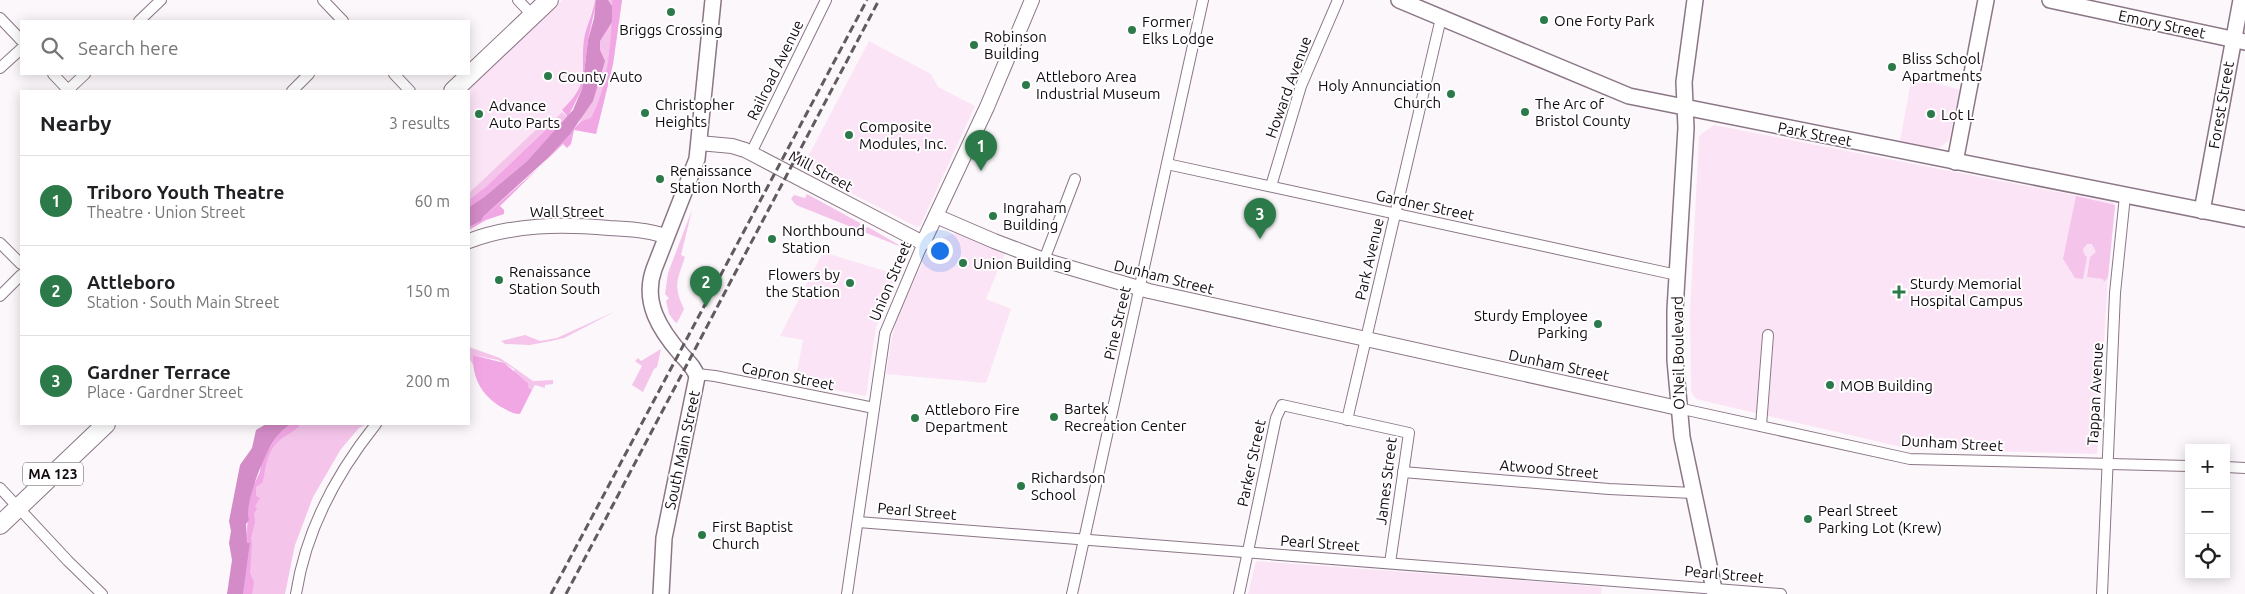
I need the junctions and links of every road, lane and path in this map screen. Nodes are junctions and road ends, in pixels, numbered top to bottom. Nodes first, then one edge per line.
1 (161, 0) edge
2 (323, 0) edge
3 (518, 0) edge
4 (549, 0) edge
5 (713, 0) edge
6 (826, 0) edge
7 (1032, 0) edge
8 (1203, 0) edge
9 (1338, 0) edge
10 (1399, 0) edge
11 (1694, 0) edge
12 (1986, 0) edge
13 (2050, 0) edge
14 (2241, 0) edge
15 (533, 16) junction
16 (0, 18) edge
17 (1441, 18) junction
18 (140, 20) edge
19 (342, 20) edge
20 (20, 39) edge
21 (2239, 41) edge
22 (20, 50) edge
23 (0, 68) edge
24 (54, 75) edge
25 (84, 75) edge
26 (308, 75) edge
27 (395, 75) edge
28 (69, 90) edge
29 (293, 90) edge
30 (409, 90) edge
31 (454, 90) edge
32 (1685, 108) junction
33 (699, 143) junction
34 (751, 153) junction
35 (1955, 162) junction
36 (1168, 164) junction
37 (1075, 180) dead end
38 (1271, 186) junction
39 (2125, 196) junction
40 (2202, 211) junction
41 (1396, 214) junction
42 (936, 216) junction
43 (2245, 220) edge
44 (666, 236) junction
45 (470, 242) edge
46 (0, 243) edge
47 (923, 244) junction
48 (1044, 260) junction
49 (20, 263) edge
50 (1677, 275) junction
51 (20, 276) edge
52 (1140, 289) junction
53 (0, 296) edge
54 (1768, 335) dead end
55 (1366, 339) junction
56 (696, 374) junction
57 (874, 408) junction
58 (1678, 408) junction
59 (1347, 420) junction
60 (105, 425) edge
61 (375, 425) edge
62 (1761, 426) junction
63 (2106, 464) junction
64 (2185, 466) edge
65 (2230, 467) edge
66 (2245, 468) edge
67 (1404, 472) junction
68 (0, 488) edge
69 (1693, 493) junction
70 (19, 507) junction
71 (858, 522) junction
72 (0, 525) edge
73 (1084, 540) junction
74 (1248, 552) junction
75 (1390, 563) junction
76 (1714, 591) edge
77 (102, 594) edge
78 (296, 594) edge
79 (661, 594) edge
80 (847, 594) edge
81 (1072, 594) edge
82 (1239, 594) edge
83 (1781, 594) edge
84 (2102, 594) edge

1 - 18 street
2 - 19 street
3 - 15 street
4 - 15 highway
5 - 33 main road, South Main Street
6 - 34 street, Railroad Avenue
7 - 42 street, Union Street
8 - 36 street, Pine Street
9 - 38 street, Howard Avenue
10 - 17 main road, Park Street
11 - 32 main road, O'Neil Boulevard
12 - 35 main road
13 - 21 main road, Emory Street
14 - 21 main road, Forest Street
15 - 31 highway
16 - 20 street
17 - 32 main road, Park Street
17 - 41 street, Park Avenue
21 - 40 main road, Forest Street
22 - 23 street
24 - 28 street
25 - 28 street
26 - 29 street
27 - 30 street
32 - 35 main road, Park Street
32 - 50 main road, O'Neil Boulevard
33 - 34 street, Mill Street
33 - 44 main road, South Main Street
34 - 47 street, Mill Street
35 - 39 main road, Park Street
36 - 38 street, Gardner Street
36 - 52 street, Pine Street
37 - 48 street
38 - 41 street, Gardner Street
39 - 40 main road, Park Street
39 - 63 street, Tappan Avenue
40 - 43 main road, Park Street
41 - 50 street, Gardner Street
41 - 55 street, Park Avenue
42 - 47 street, Union Street
42 - 48 street, Dunham Street
44 - 45 street, Wall Street
44 - 56 main road, South Main Street
46 - 49 street
47 - 57 street, Union Street
48 - 52 street, Dunham Street
50 - 58 main road, O'Neil Boulevard
51 - 53 street
52 - 55 street, Dunham Street
52 - 73 street, Pine Street
54 - 62 street
55 - 58 street, Dunham Street
55 - 59 street, Park Avenue
56 - 57 street, Capron Street
56 - 79 main road, South Main Street
57 - 71 street, Union Street
58 - 62 street, Dunham Street
58 - 69 main road, O'Neil Boulevard
59 - 67 street, James Street
59 - 74 street, Parker Street
60 - 70 highway, MA 123
61 - 78 street
62 - 63 street, Dunham Street
63 - 64 street, Dunham Street
63 - 84 street, Tappan Avenue
65 - 66 street
67 - 69 street, Atwood Street
67 - 75 street, James Street
68 - 70 street
69 - 76 main road, O'Neil Boulevard
70 - 72 highway, MA 123
70 - 77 street
71 - 73 street, Pearl Street
71 - 80 street, Union Street
73 - 74 street, Pearl Street
73 - 81 street, Pine Street
74 - 75 street, Pearl Street
74 - 82 street, Parker Street
75 - 76 street, Pearl Street
76 - 83 street, Pearl Street

